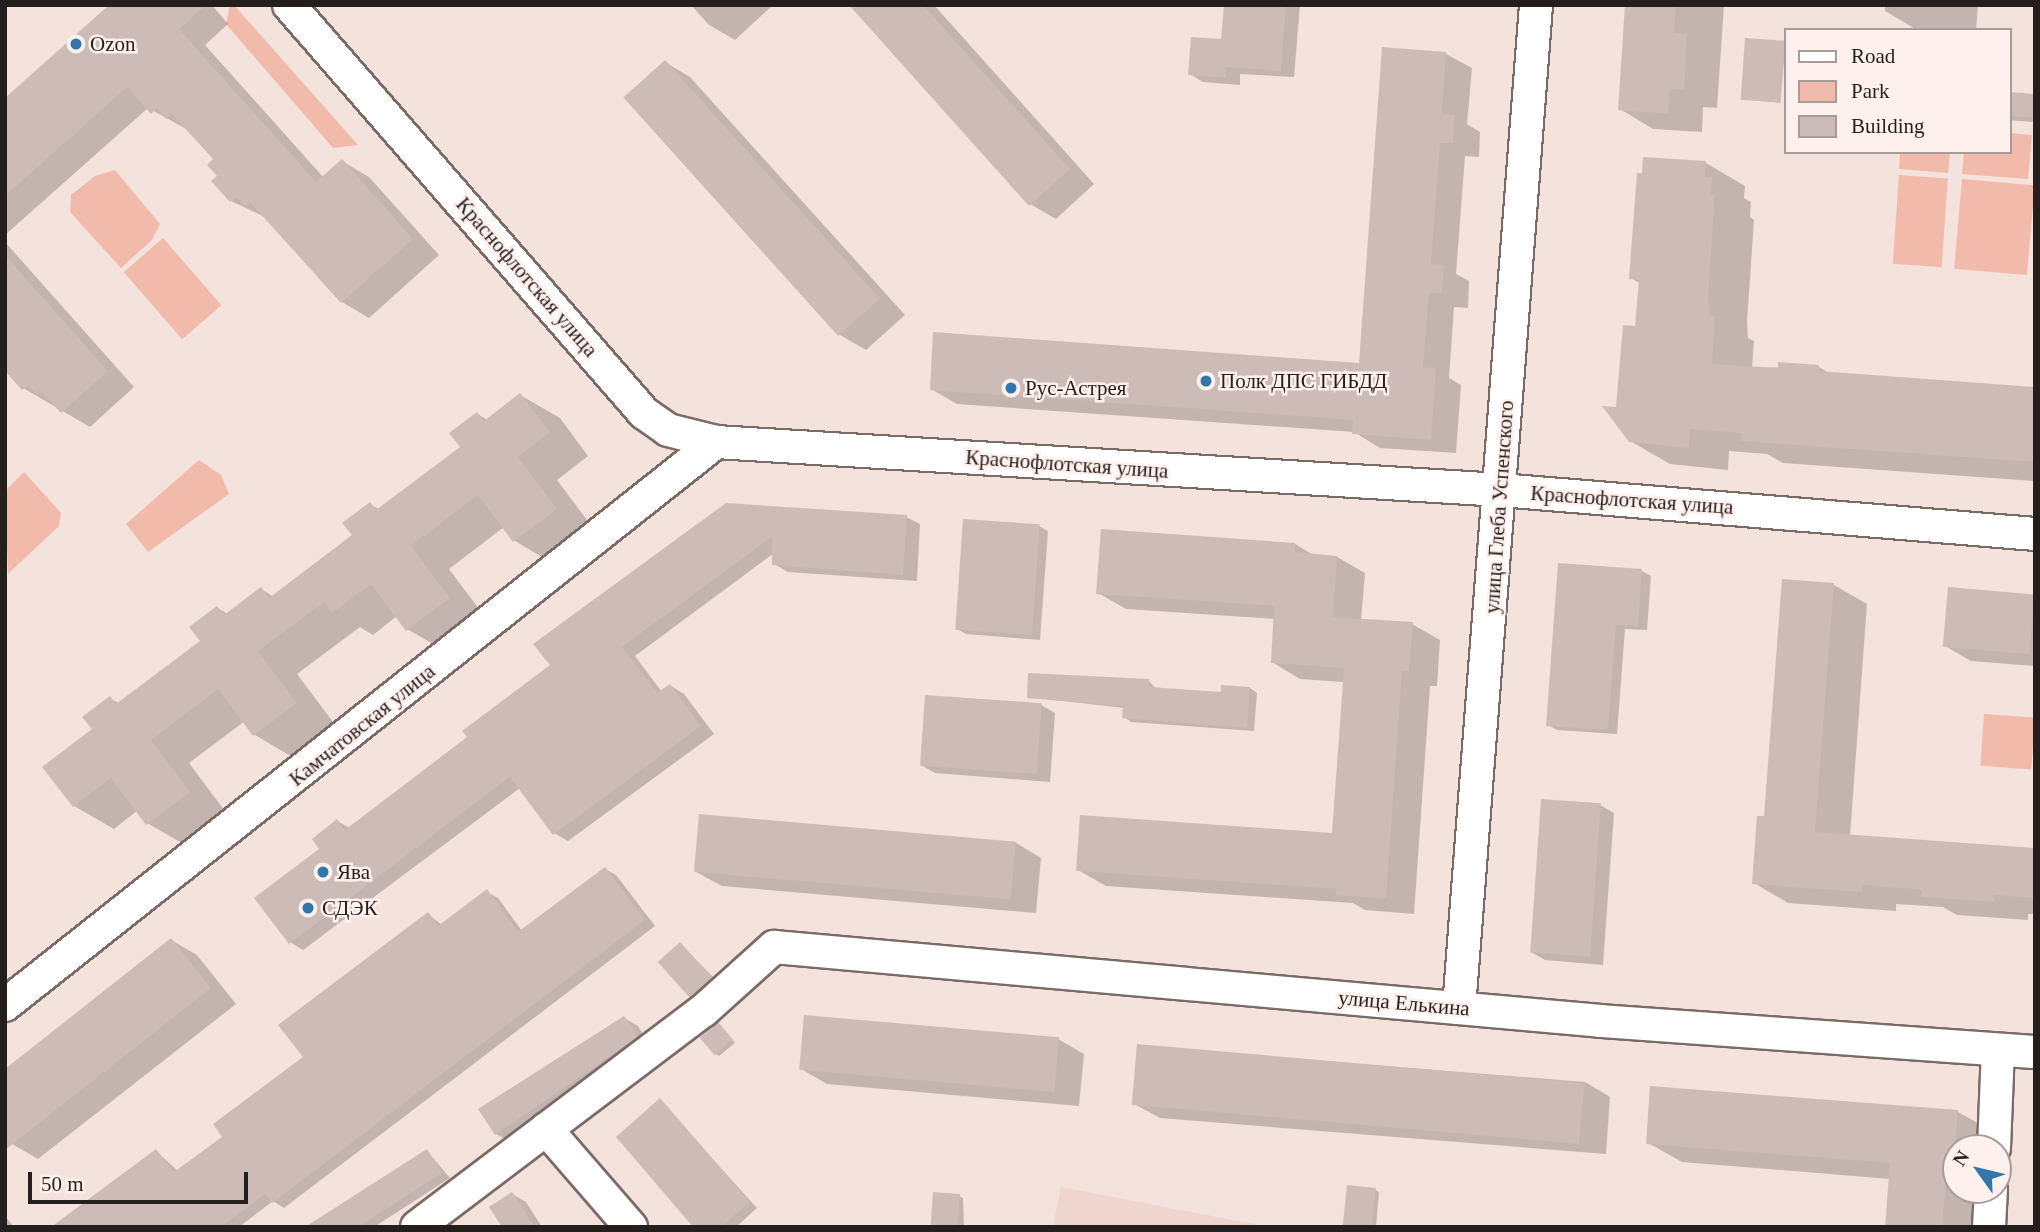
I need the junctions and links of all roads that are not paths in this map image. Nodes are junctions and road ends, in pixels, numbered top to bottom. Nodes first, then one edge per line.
1 (289, 5) edge
2 (1536, 5) edge
3 (716, 442) junction
4 (1500, 490) junction
5 (2035, 534) edge
6 (5, 1005) edge
7 (1459, 1008) junction
8 (1998, 1050) junction
9 (2035, 1052) edge
10 (546, 1129) junction
11 (1995, 1134) edge
12 (1990, 1204) edge
13 (437, 1222) edge
14 (631, 1227) edge
15 (1989, 1227) edge

1 - 3 street, Краснофлотская улица
2 - 4 street, улица Глеба Успенского
3 - 4 street, Краснофлотская улица
3 - 6 street, Камчатовская улица
4 - 5 street, Краснофлотская улица
4 - 7 street, улица Глеба Успенского
7 - 8 street, улица Елькина
7 - 10 street, улица Елькина
8 - 9 street, улица Елькина
8 - 11 street
10 - 13 street
10 - 14 street
12 - 15 street

